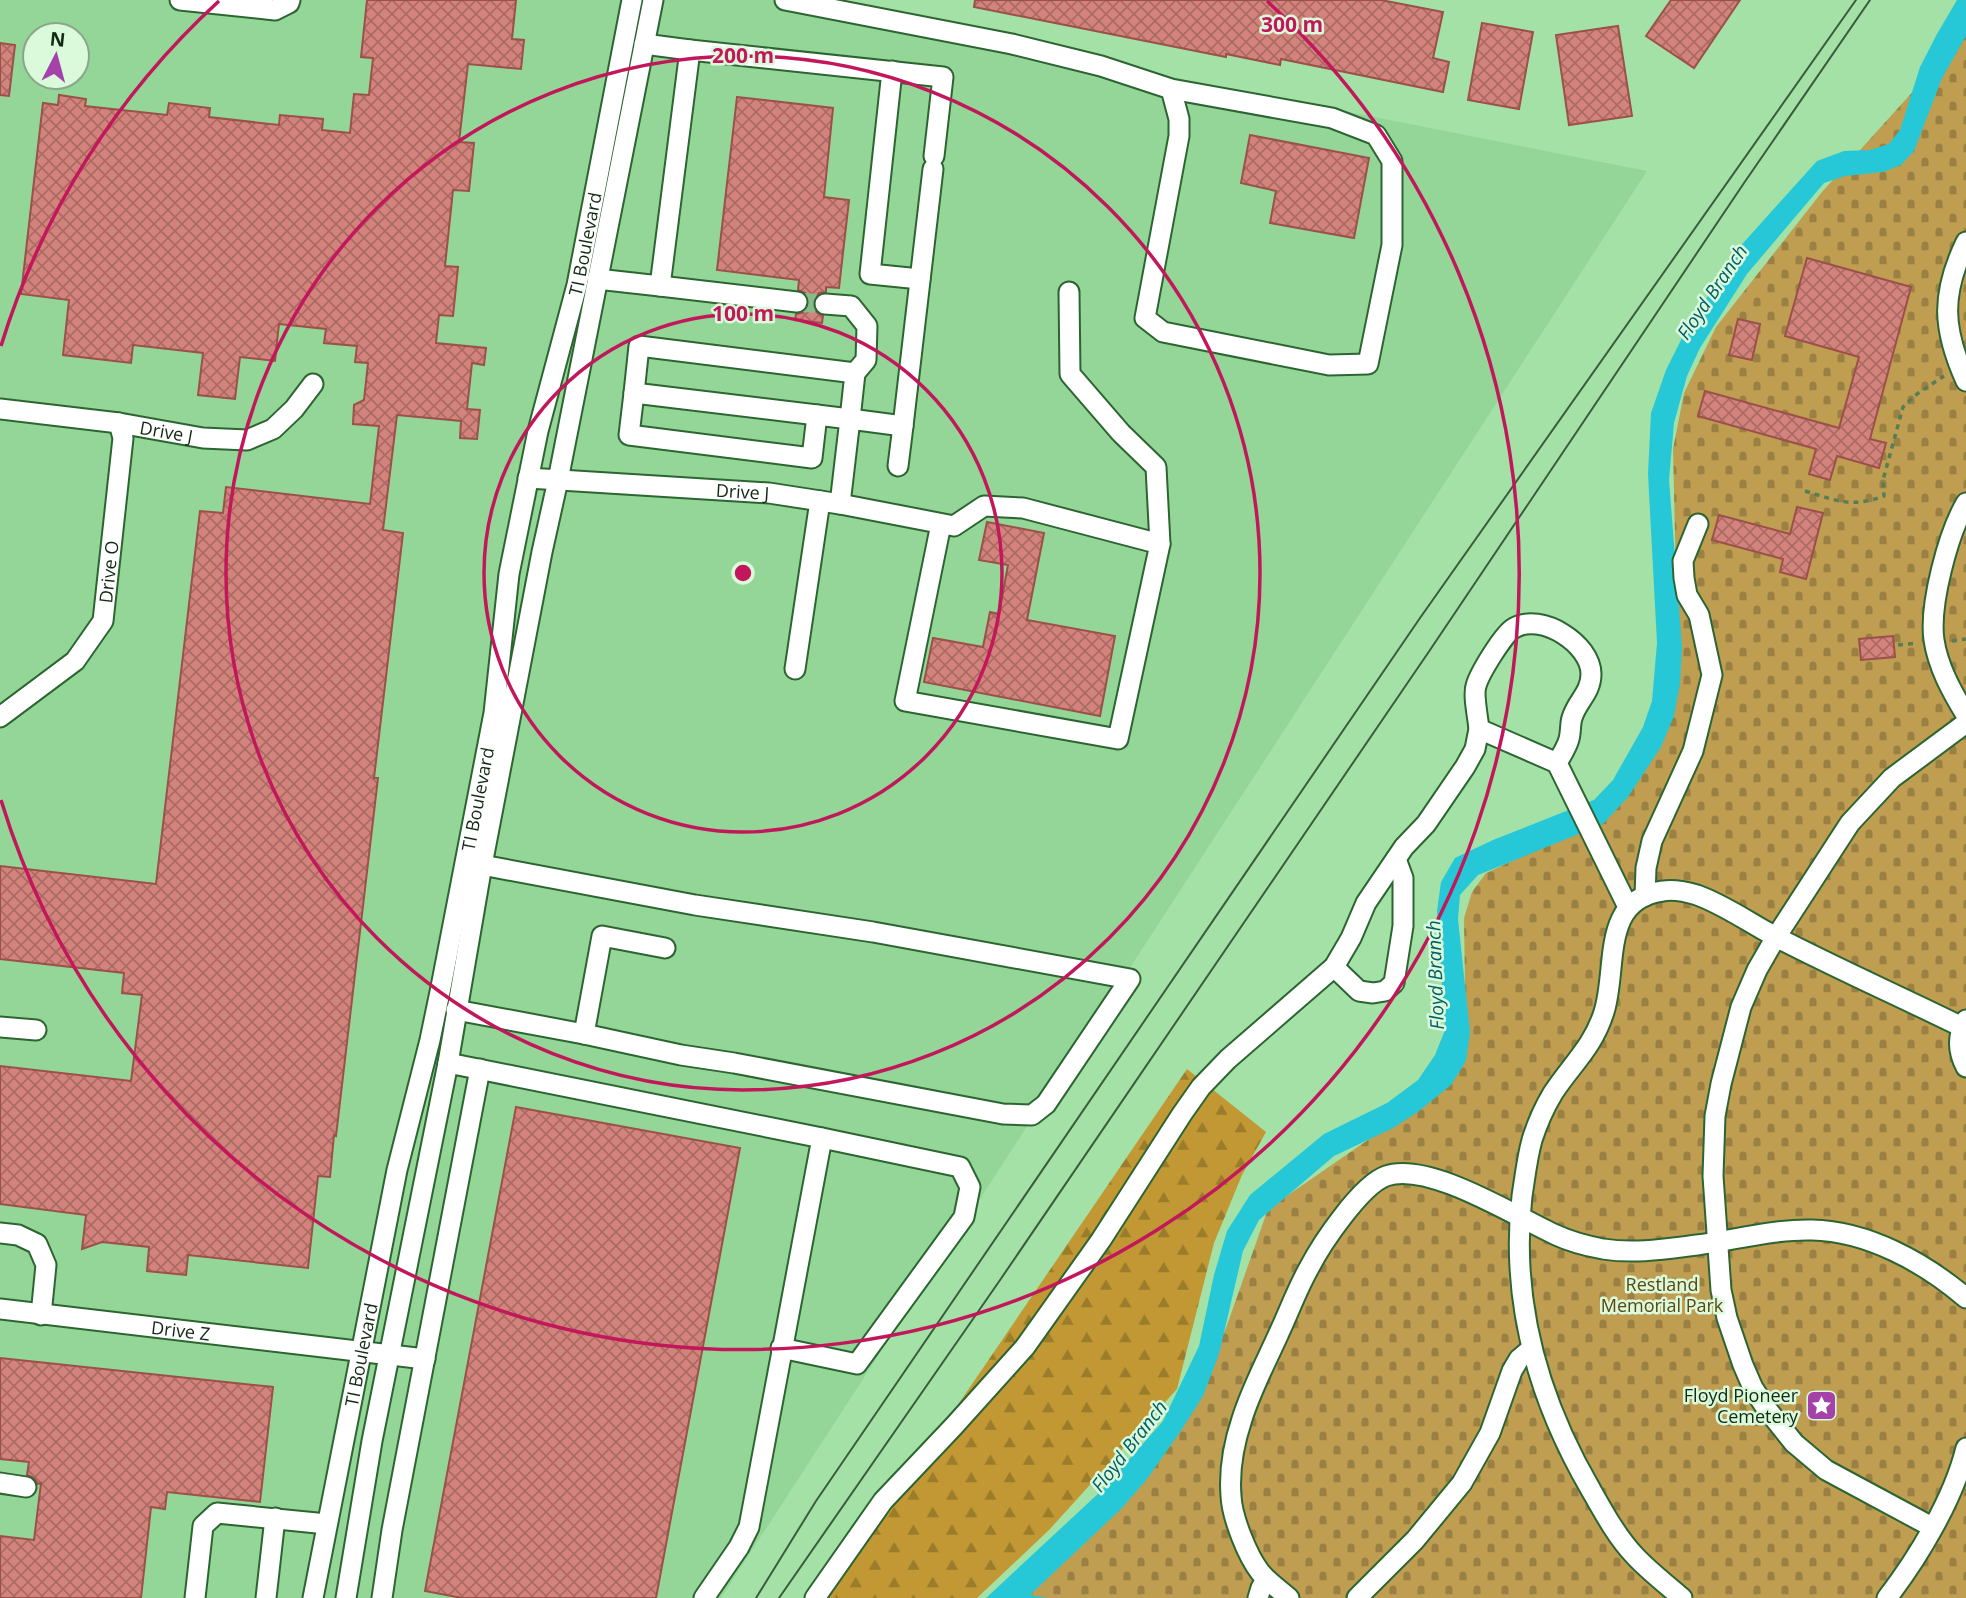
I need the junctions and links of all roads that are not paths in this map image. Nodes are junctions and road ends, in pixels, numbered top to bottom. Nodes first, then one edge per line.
1 (180, 0) edge
2 (290, 0) edge
3 (632, 0) edge
4 (653, 0) edge
5 (785, 0) edge
6 (644, 44) junction
7 (690, 50) junction
8 (892, 71) junction
9 (1171, 89) junction
10 (1966, 242) edge
11 (597, 279) junction
12 (920, 279) junction
13 (660, 286) junction
14 (1069, 292) dead end
15 (797, 302) tunnel mouth
16 (825, 304) tunnel mouth
17 (855, 373) junction
18 (1963, 374) edge
19 (313, 384) dead end
20 (634, 393) junction
21 (0, 409) edge
22 (817, 415) junction
23 (850, 419) junction
24 (119, 424) junction
25 (903, 426) junction
26 (898, 466) dead end
27 (528, 478) junction
28 (558, 480) junction
29 (820, 501) junction
30 (840, 503) junction
31 (1966, 503) edge
32 (1698, 524) dead end
33 (947, 525) junction
34 (1160, 544) junction
35 (796, 669) dead end
36 (1966, 715) edge
37 (0, 717) edge
38 (1966, 723) edge
39 (1479, 729) junction
40 (1557, 763) junction
41 (1396, 859) junction
42 (482, 866) junction
43 (1646, 896) junction
44 (1629, 907) junction
45 (1776, 937) junction
46 (665, 948) dead end
47 (1334, 967) junction
48 (456, 1010) junction
49 (1964, 1023) edge
50 (0, 1027) edge
51 (36, 1030) dead end
52 (584, 1034) junction
53 (448, 1063) junction
54 (1966, 1067) edge
55 (480, 1069) junction
56 (822, 1138) junction
57 (1520, 1218) junction
58 (0, 1233) edge
59 (1717, 1242) junction
60 (1966, 1297) edge
61 (0, 1309) edge
62 (41, 1315) junction
63 (781, 1348) junction
64 (1531, 1349) junction
65 (362, 1350) junction
66 (390, 1354) junction
67 (425, 1359) junction
68 (1966, 1448) edge
69 (0, 1483) edge
70 (26, 1487) dead end
71 (275, 1518) junction
72 (327, 1524) junction
73 (1932, 1527) junction
74 (1266, 1579) junction
75 (1901, 1588) edge
76 (195, 1598) edge
77 (266, 1598) edge
78 (313, 1598) edge
79 (346, 1598) edge
80 (382, 1598) edge
81 (704, 1598) edge
82 (815, 1598) edge
83 (1258, 1598) edge
84 (1289, 1598) edge
85 (1357, 1598) edge
86 (1682, 1598) edge
87 (1887, 1598) edge

1 - 2 street
3 - 27 street, TI Boulevard
4 - 6 street, TI Boulevard
5 - 9 street
6 - 7 street
6 - 11 street, TI Boulevard
7 - 8 street
7 - 13 street
8 - 12 street
8 - 12 street
9 - 9 street
10 - 18 street
11 - 13 street
11 - 28 street, TI Boulevard
12 - 25 street
13 - 15 street
14 - 34 street
16 - 17 street
17 - 20 street
17 - 23 street
19 - 24 street, Drive J
20 - 22 street
20 - 22 street
21 - 24 street, Drive J
22 - 23 street
23 - 25 street
23 - 30 street
24 - 37 street, Drive O
25 - 26 street
27 - 28 street, Drive J
27 - 65 street, TI Boulevard
28 - 29 street, Drive J
28 - 42 street, TI Boulevard
29 - 30 street, Drive J
29 - 35 street
30 - 33 street, Drive J
31 - 36 street
32 - 43 street
33 - 34 street
33 - 34 street
38 - 45 street
39 - 40 street
39 - 40 street
39 - 41 street
40 - 44 street
41 - 47 street
41 - 47 street
42 - 48 street, TI Boulevard
42 - 52 street
43 - 44 street
43 - 45 street
44 - 57 street
45 - 49 street
45 - 59 street
46 - 52 street
47 - 82 street
48 - 52 street
48 - 53 street, TI Boulevard
49 - 54 street
50 - 51 street
53 - 55 street
53 - 66 street, TI Boulevard
55 - 56 street
55 - 67 street
56 - 63 street
56 - 63 street
57 - 59 street
57 - 64 street
57 - 74 street
58 - 62 street
59 - 60 street
59 - 73 street
61 - 62 street, Drive Z
62 - 65 street, Drive Z
63 - 81 street
64 - 85 street
64 - 86 street
65 - 66 street, Drive Z
65 - 72 street, TI Boulevard
66 - 67 street, Drive Z
66 - 79 street, TI Boulevard
67 - 80 street
68 - 73 street
69 - 70 street
71 - 72 street
71 - 76 street
71 - 77 street
72 - 78 street, TI Boulevard
73 - 75 street
74 - 83 street
74 - 84 street
75 - 87 street

